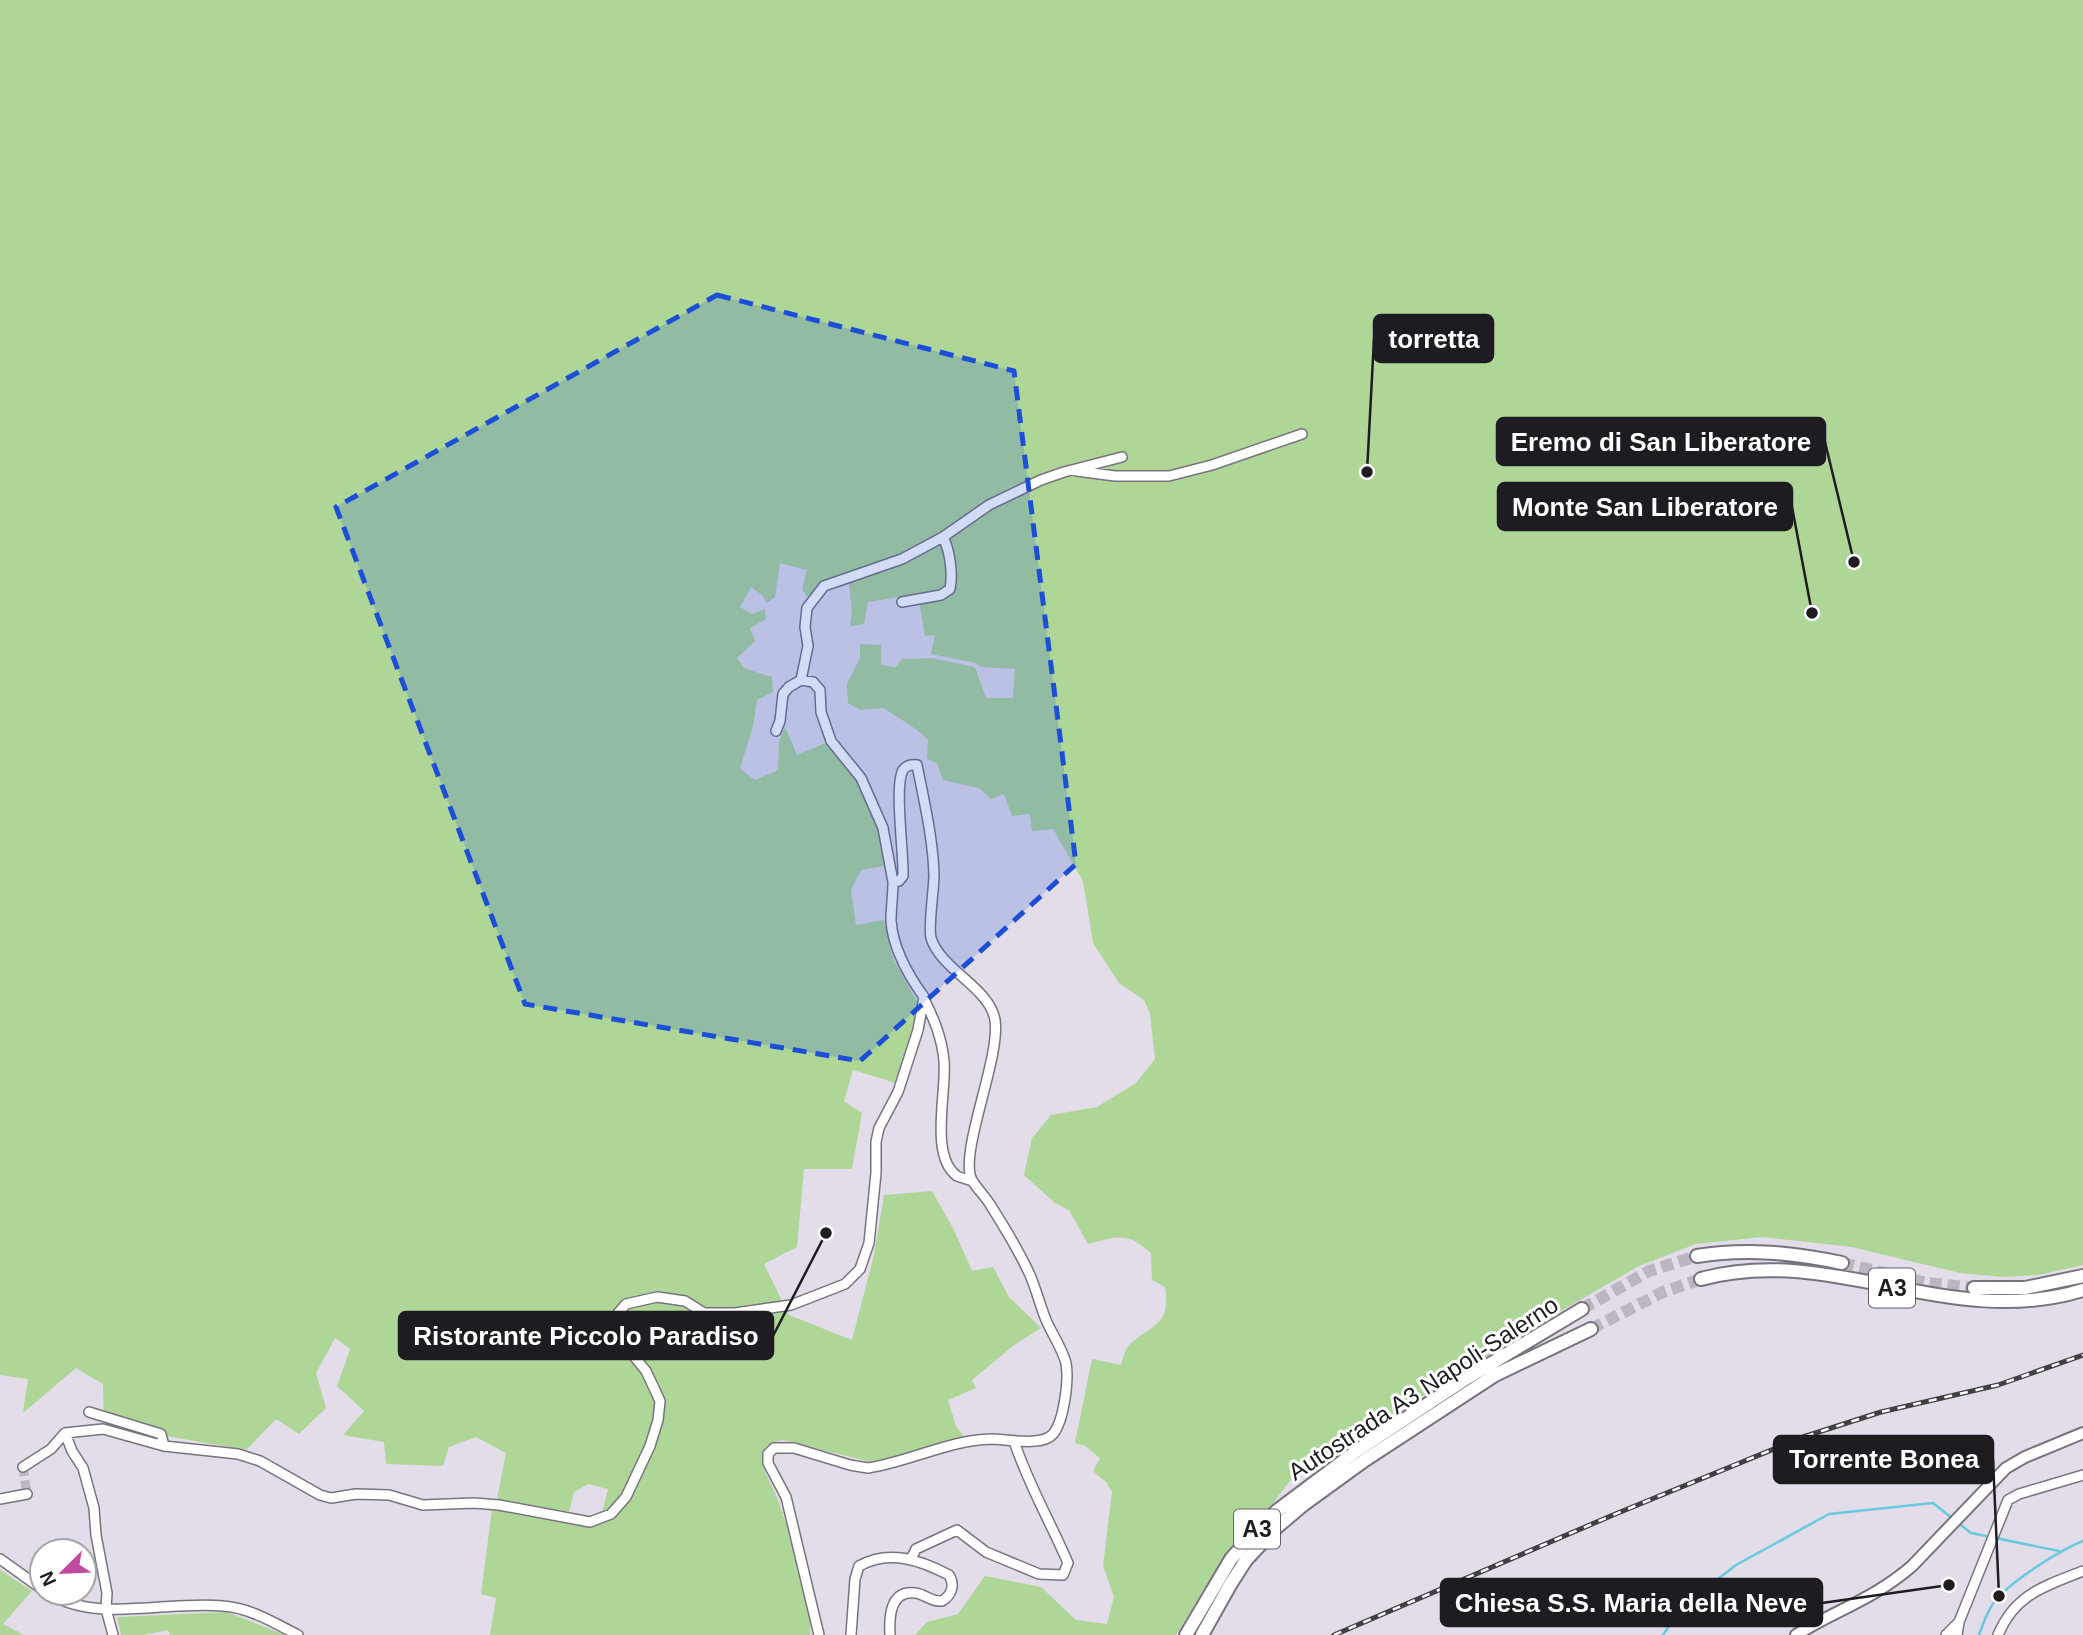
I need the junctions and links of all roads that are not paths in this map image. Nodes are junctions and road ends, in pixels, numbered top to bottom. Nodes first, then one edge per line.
1 (1302, 434) dead end
2 (1122, 457) dead end
3 (1072, 470) junction
4 (943, 537) junction
5 (902, 602) dead end
6 (801, 680) junction
7 (776, 731) dead end
8 (893, 882) junction
9 (924, 998) junction
10 (972, 1181) junction
11 (1697, 1256) tunnel mouth
12 (1842, 1263) tunnel mouth
13 (2083, 1276) edge
14 (1701, 1279) tunnel mouth
15 (1974, 1288) tunnel mouth
16 (2083, 1290) edge
17 (1582, 1309) tunnel mouth
18 (1591, 1329) tunnel mouth
19 (1506, 1362) junction
20 (89, 1412) dead end
21 (65, 1433) junction
22 (2083, 1433) edge
23 (1014, 1441) junction
24 (164, 1446) junction
25 (1361, 1455) junction
26 (23, 1466) dead end
27 (2083, 1475) edge
28 (27, 1494) dead end
29 (0, 1499) edge
30 (0, 1559) edge
31 (911, 1559) junction
32 (2083, 1571) edge
33 (28, 1578) edge
34 (84, 1607) edge
35 (106, 1609) junction
36 (1959, 1622) junction
37 (113, 1635) edge
38 (298, 1635) edge
39 (819, 1635) edge
40 (851, 1635) edge
41 (890, 1635) edge
42 (1186, 1635) edge
43 (1202, 1635) edge
44 (1796, 1635) edge
45 (1946, 1635) edge
46 (1956, 1635) edge
47 (1998, 1635) edge

1 - 3 street
2 - 3 street
3 - 4 street
4 - 5 street
4 - 6 street
6 - 7 street
6 - 8 street
8 - 9 street
8 - 10 street
9 - 10 street
9 - 24 street
10 - 23 street
11 - 12 highway, A3
13 - 15 highway
14 - 16 highway, A3
17 - 19 highway, Autostrada A3 Napoli-Salerno / A3
18 - 19 highway, Autostrada A3 Napoli-Salerno / A3
19 - 25 highway, Autostrada A3 Napoli-Salerno / A3
20 - 24 street
21 - 24 street
21 - 26 street
21 - 35 street
22 - 44 main road
23 - 31 street
23 - 39 street
25 - 42 highway, Autostrada A3 Napoli-Salerno / A3
25 - 43 highway, Autostrada A3 Napoli-Salerno / A3
27 - 36 street
28 - 29 street
30 - 33 street
31 - 40 street
31 - 41 street
32 - 47 street
34 - 35 street
35 - 37 street
35 - 38 street
36 - 45 street
36 - 46 street

